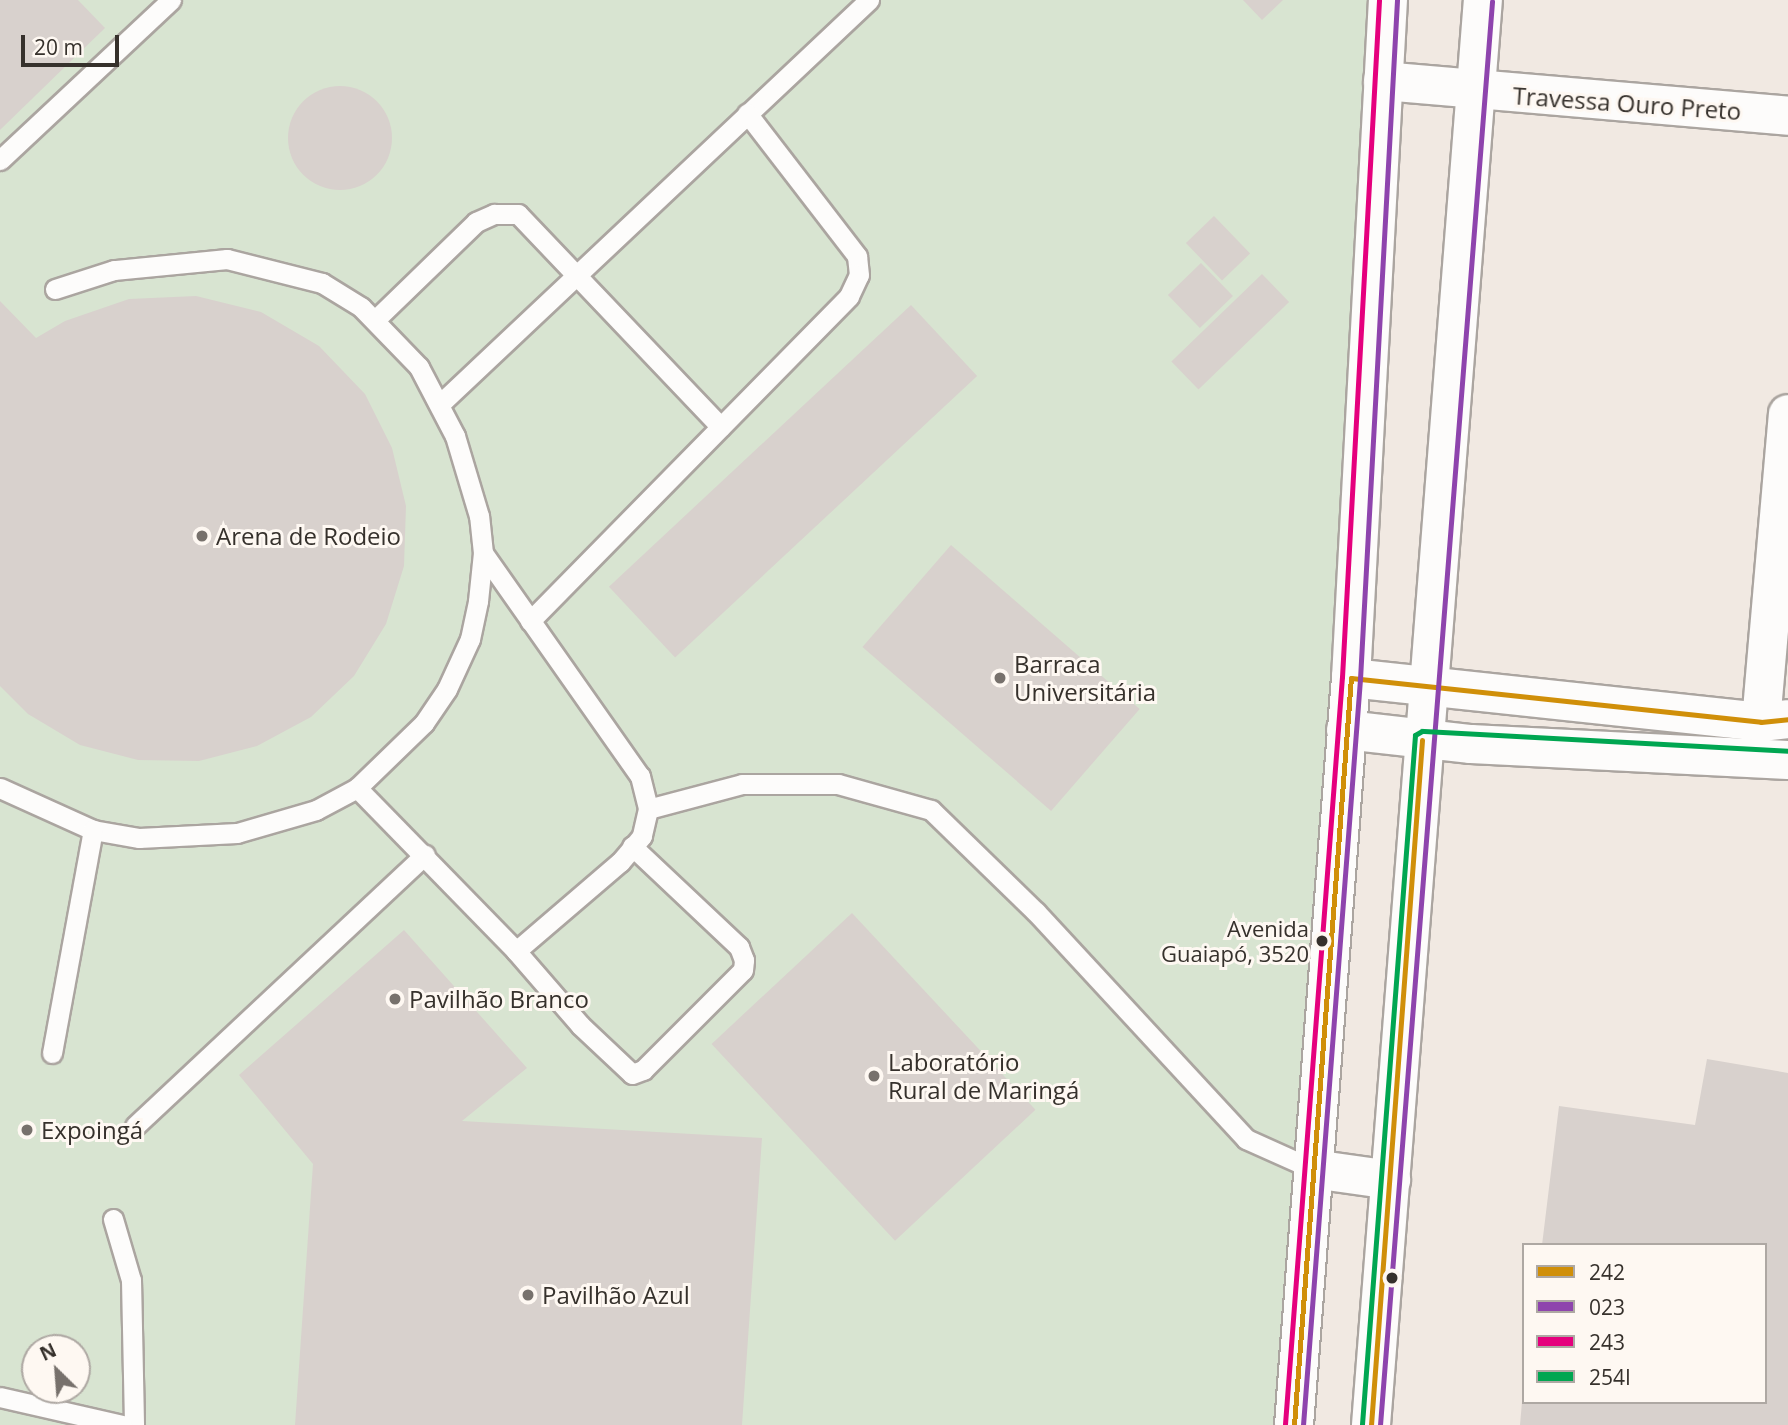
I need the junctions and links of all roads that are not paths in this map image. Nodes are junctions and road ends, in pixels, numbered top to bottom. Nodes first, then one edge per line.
1 (171, 0) edge
2 (869, 0) edge
3 (1388, 0) edge
4 (1483, 0) edge
5 (1383, 81) junction
6 (1477, 91) junction
7 (747, 113) junction
8 (1788, 116) edge
9 (0, 160) edge
10 (575, 276) junction
11 (55, 289) dead end
12 (374, 320) junction
13 (441, 403) junction
14 (1788, 414) edge
15 (721, 427) junction
16 (483, 553) junction
17 (530, 621) junction
18 (1351, 678) junction
19 (1427, 686) junction
20 (1774, 721) edge
21 (1346, 730) junction
22 (1422, 740) junction
23 (1788, 760) edge
24 (0, 788) edge
25 (357, 788) junction
26 (648, 809) junction
27 (93, 830) junction
28 (632, 846) junction
29 (425, 855) junction
30 (516, 951) junction
31 (52, 1053) dead end
32 (135, 1126) dead end
33 (1313, 1169) junction
34 (1391, 1180) junction
35 (113, 1219) dead end
36 (0, 1397) edge
37 (122, 1425) edge
38 (134, 1425) edge
39 (1294, 1425) edge
40 (1371, 1425) edge

1 - 9 lane
2 - 7 lane
3 - 5 main road
4 - 6 main road
5 - 6 main road, Travessa Ouro Preto
5 - 18 main road
6 - 8 main road, Travessa Ouro Preto
6 - 19 main road
7 - 10 lane
7 - 15 lane
10 - 12 lane
10 - 13 lane
10 - 15 lane
11 - 12 lane
12 - 13 lane
13 - 16 lane
14 - 20 main road
15 - 17 lane
16 - 17 lane
16 - 25 lane
17 - 26 lane
18 - 19 main road
18 - 21 main road
19 - 20 main road
19 - 22 main road
21 - 22 main road
21 - 33 main road
22 - 23 main road
22 - 34 main road
24 - 27 lane
25 - 27 lane
25 - 29 lane
26 - 28 lane
26 - 33 lane
27 - 31 lane
28 - 30 lane
28 - 30 lane
29 - 30 lane
29 - 32 lane
33 - 34 main road
33 - 39 main road
34 - 40 main road
35 - 38 lane
36 - 37 lane

